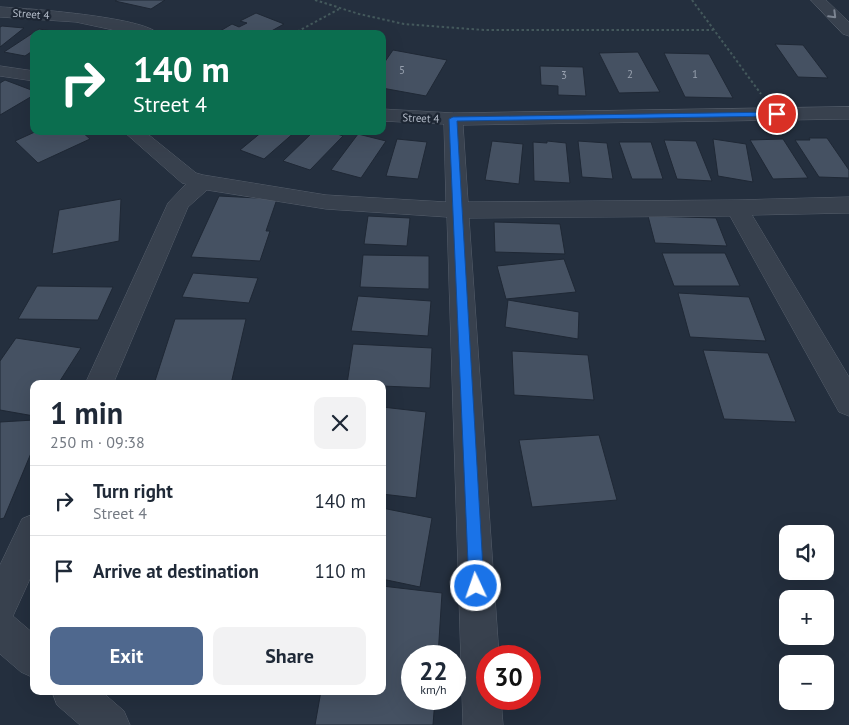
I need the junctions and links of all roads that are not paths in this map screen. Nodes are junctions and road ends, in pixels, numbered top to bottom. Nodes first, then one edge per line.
1 (818, 0) edge
2 (0, 12) edge
3 (134, 30) edge
4 (849, 31) edge
5 (0, 71) edge
6 (30, 75) edge
7 (849, 113) edge
8 (386, 115) edge
9 (453, 119) junction
10 (137, 135) edge
11 (202, 182) junction
12 (849, 205) edge
13 (737, 208) junction
14 (457, 210) junction
15 (101, 380) edge
16 (849, 403) edge
17 (30, 540) edge
18 (0, 604) edge
19 (0, 630) edge
20 (30, 656) edge
21 (76, 695) edge
22 (110, 725) edge
23 (483, 725) edge

1 -> 4 street
2 - 3 street, Street 4
5 - 6 street
7 - 9 street, Street 4
8 - 9 street, Street 4
9 - 14 street
10 - 11 street
11 - 14 street
11 - 15 street
12 - 13 street
13 - 14 street
13 - 16 street
14 - 23 street
17 - 18 street
19 - 20 street
21 - 22 street

